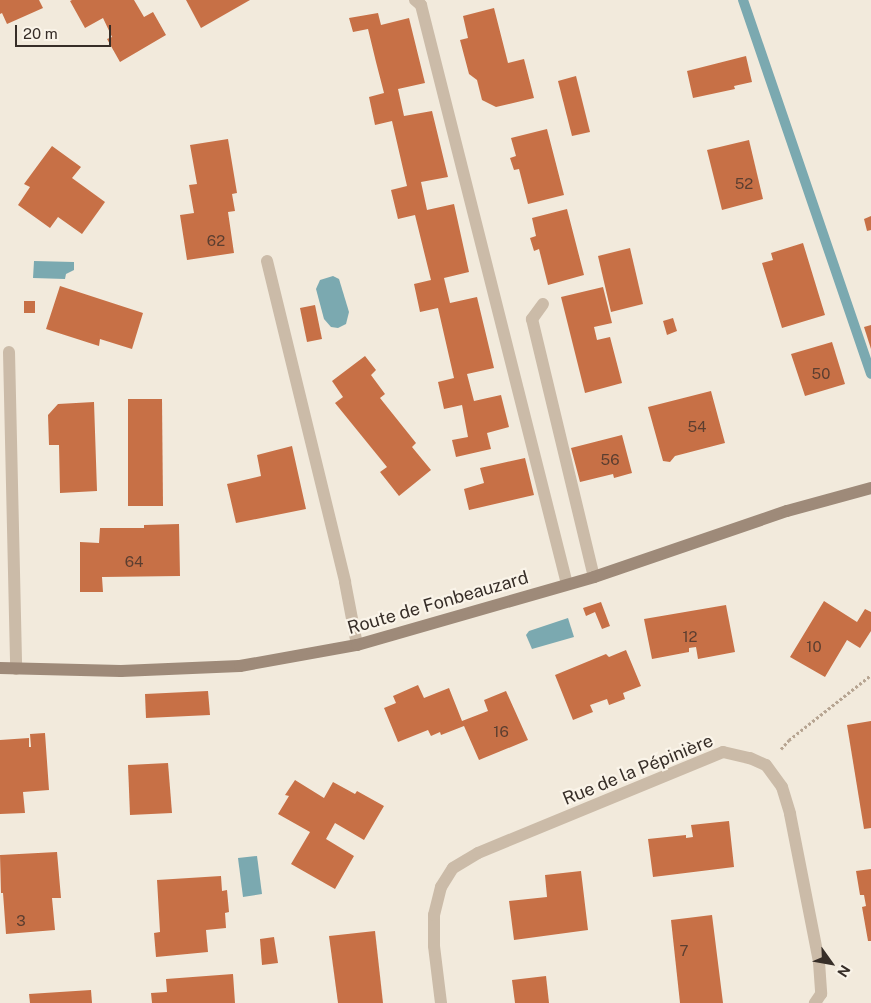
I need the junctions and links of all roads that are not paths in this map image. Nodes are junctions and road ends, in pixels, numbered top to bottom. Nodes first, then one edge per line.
1 (415, 0) edge
2 (267, 261) dead end
3 (543, 304) dead end
4 (9, 352) dead end
5 (871, 488) edge
6 (594, 577) junction
7 (567, 584) junction
8 (357, 645) junction
9 (0, 668) edge
10 (16, 669) junction
11 (441, 1003) edge
12 (816, 1003) edge

1 - 7 street
2 - 8 street
3 - 6 street
4 - 10 street
5 - 6 street, Route de Fonbeauzard
6 - 7 street, Route de Fonbeauzard
7 - 8 street, Route de Fonbeauzard
8 - 10 street, Route de Fonbeauzard
9 - 10 street, Route de Fonbeauzard
11 - 12 street, Rue de la Pépinière

